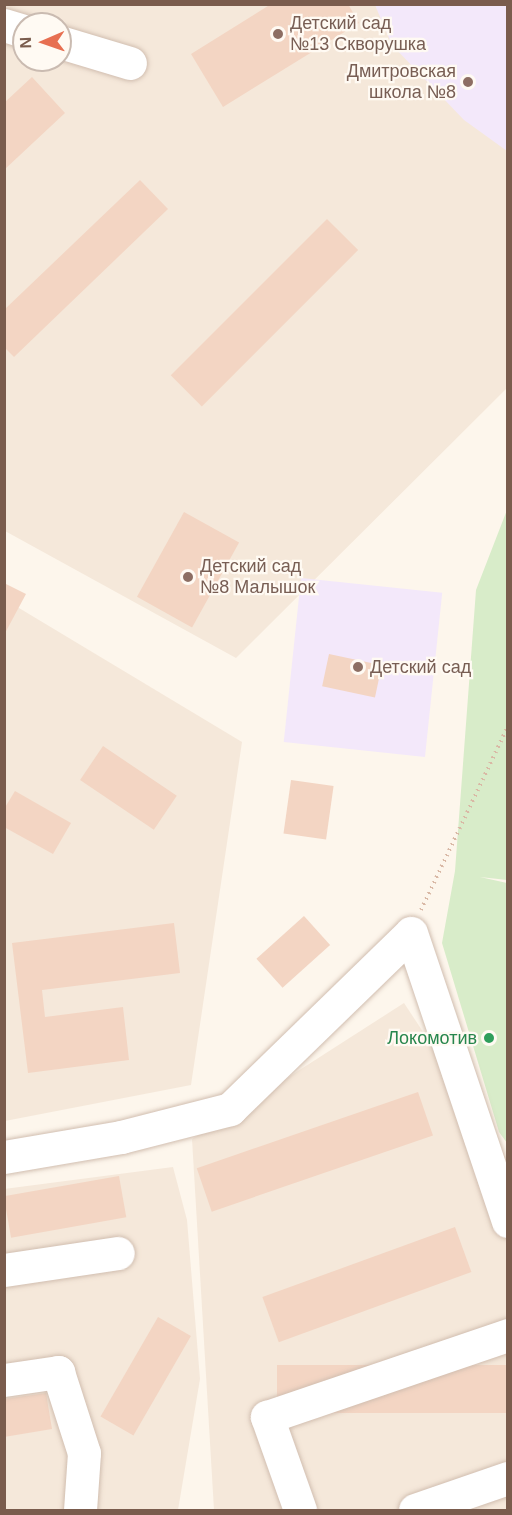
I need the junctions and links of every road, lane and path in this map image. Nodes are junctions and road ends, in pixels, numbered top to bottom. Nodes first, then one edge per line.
1 (72, 46) edge
2 (130, 63) dead end
3 (507, 726) edge
4 (411, 933) junction
5 (4, 1157) edge
6 (507, 1221) edge
7 (118, 1253) dead end
8 (4, 1270) edge
9 (507, 1335) edge
10 (4, 1380) edge
11 (507, 1478) edge
12 (80, 1510) edge
13 (300, 1510) edge
14 (415, 1510) edge

1 - 2 street
3 - 4 path
4 - 5 street
4 - 6 street
7 - 8 street
9 - 13 street
10 - 12 street
11 - 14 street

